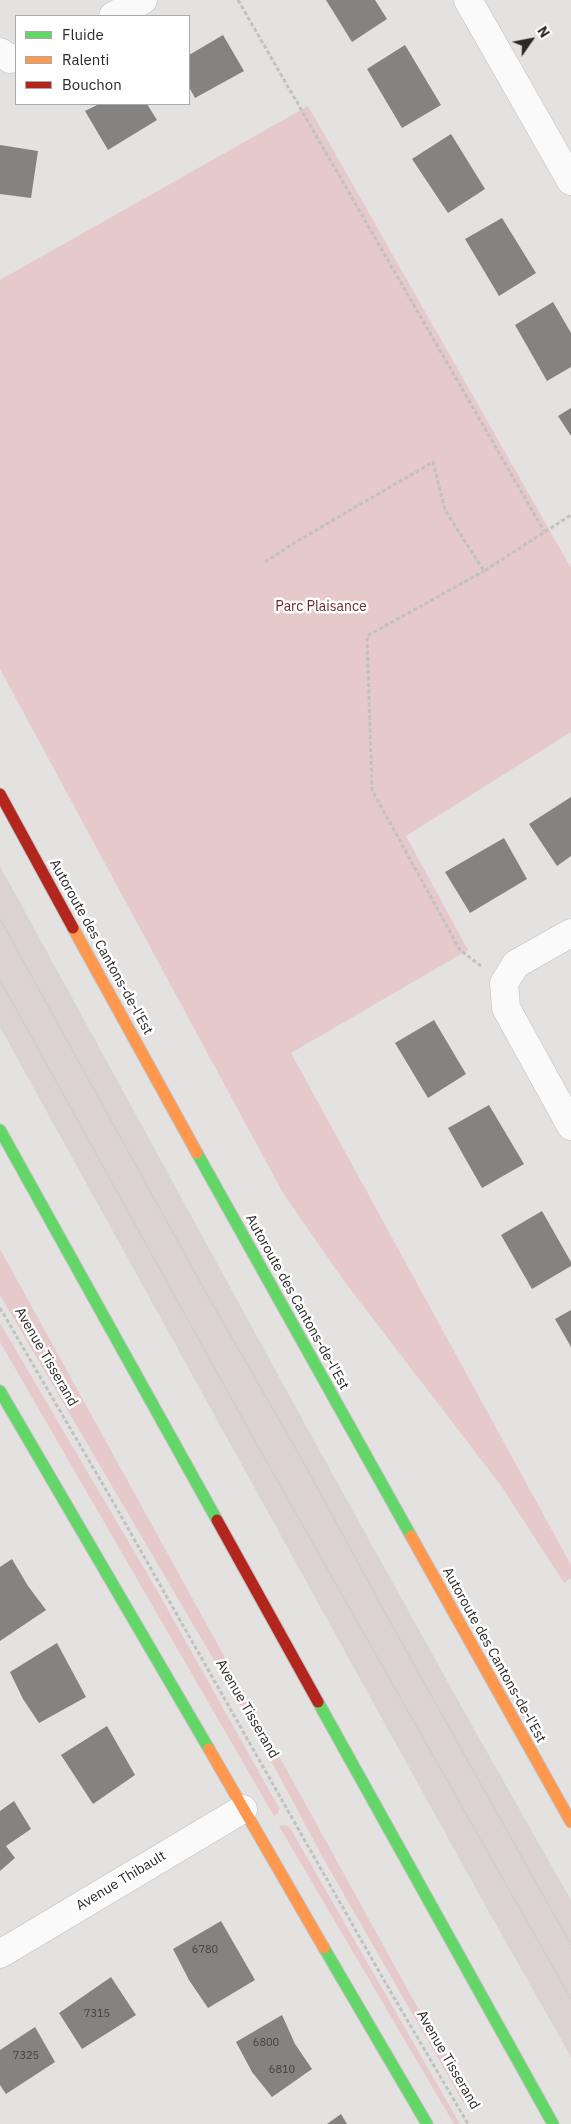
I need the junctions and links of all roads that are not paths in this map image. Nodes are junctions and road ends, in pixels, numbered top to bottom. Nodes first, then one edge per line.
1 (143, 0) edge
2 (468, 0) edge
3 (115, 15) edge
4 (0, 52) edge
5 (15, 58) edge
6 (571, 181) edge
7 (0, 794) edge
8 (571, 933) edge
9 (571, 1126) edge
10 (0, 1130) edge
11 (0, 1390) edge
12 (243, 1809) junction
13 (571, 1822) edge
14 (0, 1954) edge
15 (427, 2124) edge
16 (553, 2124) edge

1 - 3 street
2 - 6 street
4 - 5 street
7 - 13 main road, Autoroute des Cantons-de-l'Est
8 - 9 street
10 - 16 main road
11 - 12 main road
12 - 14 street, Avenue Thibault
12 - 15 main road

